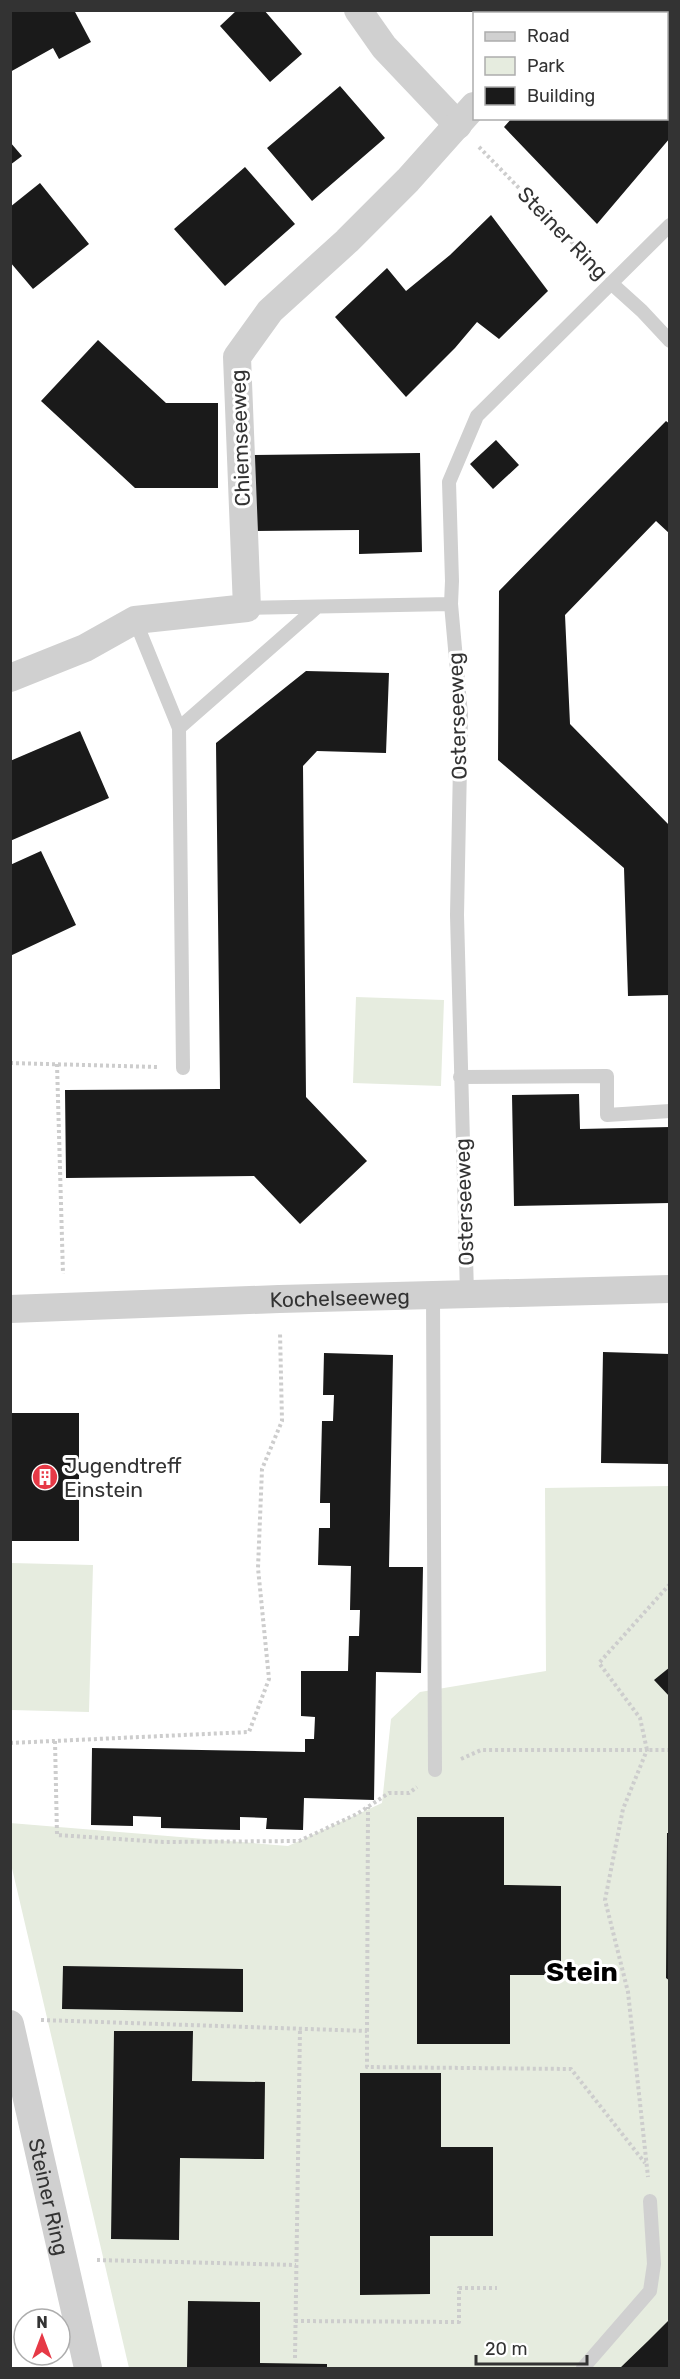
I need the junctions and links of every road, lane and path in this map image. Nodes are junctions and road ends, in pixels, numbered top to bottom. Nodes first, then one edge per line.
1 (358, 10) edge
2 (466, 116) edge
3 (669, 225) edge
4 (611, 283) junction
5 (669, 341) edge
6 (451, 604) junction
7 (317, 607) junction
8 (247, 608) junction
9 (135, 620) junction
10 (10, 678) edge
11 (179, 728) junction
12 (10, 1064) edge
13 (57, 1065) junction
14 (183, 1068) joint
15 (460, 1077) junction
16 (669, 1111) edge
17 (669, 1289) edge
18 (433, 1294) junction
19 (467, 1294) junction
20 (279, 1299) junction
21 (64, 1307) junction
22 (10, 1309) edge
23 (669, 1584) edge
24 (56, 1741) junction
25 (10, 1743) edge
26 (647, 1750) junction
27 (669, 1750) edge
28 (435, 1770) junction
29 (368, 1807) junction
30 (22, 2022) edge
31 (300, 2028) junction
32 (367, 2031) junction
33 (646, 2164) junction
34 (650, 2201) joint
35 (64, 2259) junction
36 (296, 2265) junction
37 (497, 2288) dead end
38 (295, 2321) junction
39 (295, 2358) dead end
40 (88, 2368) edge
41 (584, 2368) edge

1 - 2 street
2 - 4 path, Steiner Ring
2 - 8 street, Chiemseeweg
3 - 4 lane, Osterseeweg
4 - 5 lane, Steiner Ring
4 - 6 lane, Osterseeweg
6 - 7 lane
6 - 15 lane, Osterseeweg
7 - 8 lane
7 - 11 lane
8 - 9 street
9 - 10 street
9 - 11 lane
11 - 14 lane
12 - 13 path
13 - 14 path
13 - 21 path
15 - 16 lane
15 - 19 lane, Osterseeweg
17 - 19 street, Kochelseeweg
18 - 19 street, Kochelseeweg
18 - 20 street, Kochelseeweg
18 - 28 lane
20 - 21 street, Kochelseeweg
20 - 24 path
21 - 22 street, Kochelseeweg
23 - 26 path
24 - 25 path
24 - 29 path
26 - 27 path
26 - 28 path
26 - 33 path
28 - 29 path
29 - 32 path
30 - 31 path
30 - 35 street, Steiner Ring
31 - 32 path
31 - 36 path
32 - 33 path
33 - 34 path
34 - 41 lane
35 - 36 path
35 - 40 street, Steiner Ring
36 - 38 path
37 - 38 path
38 - 39 path

